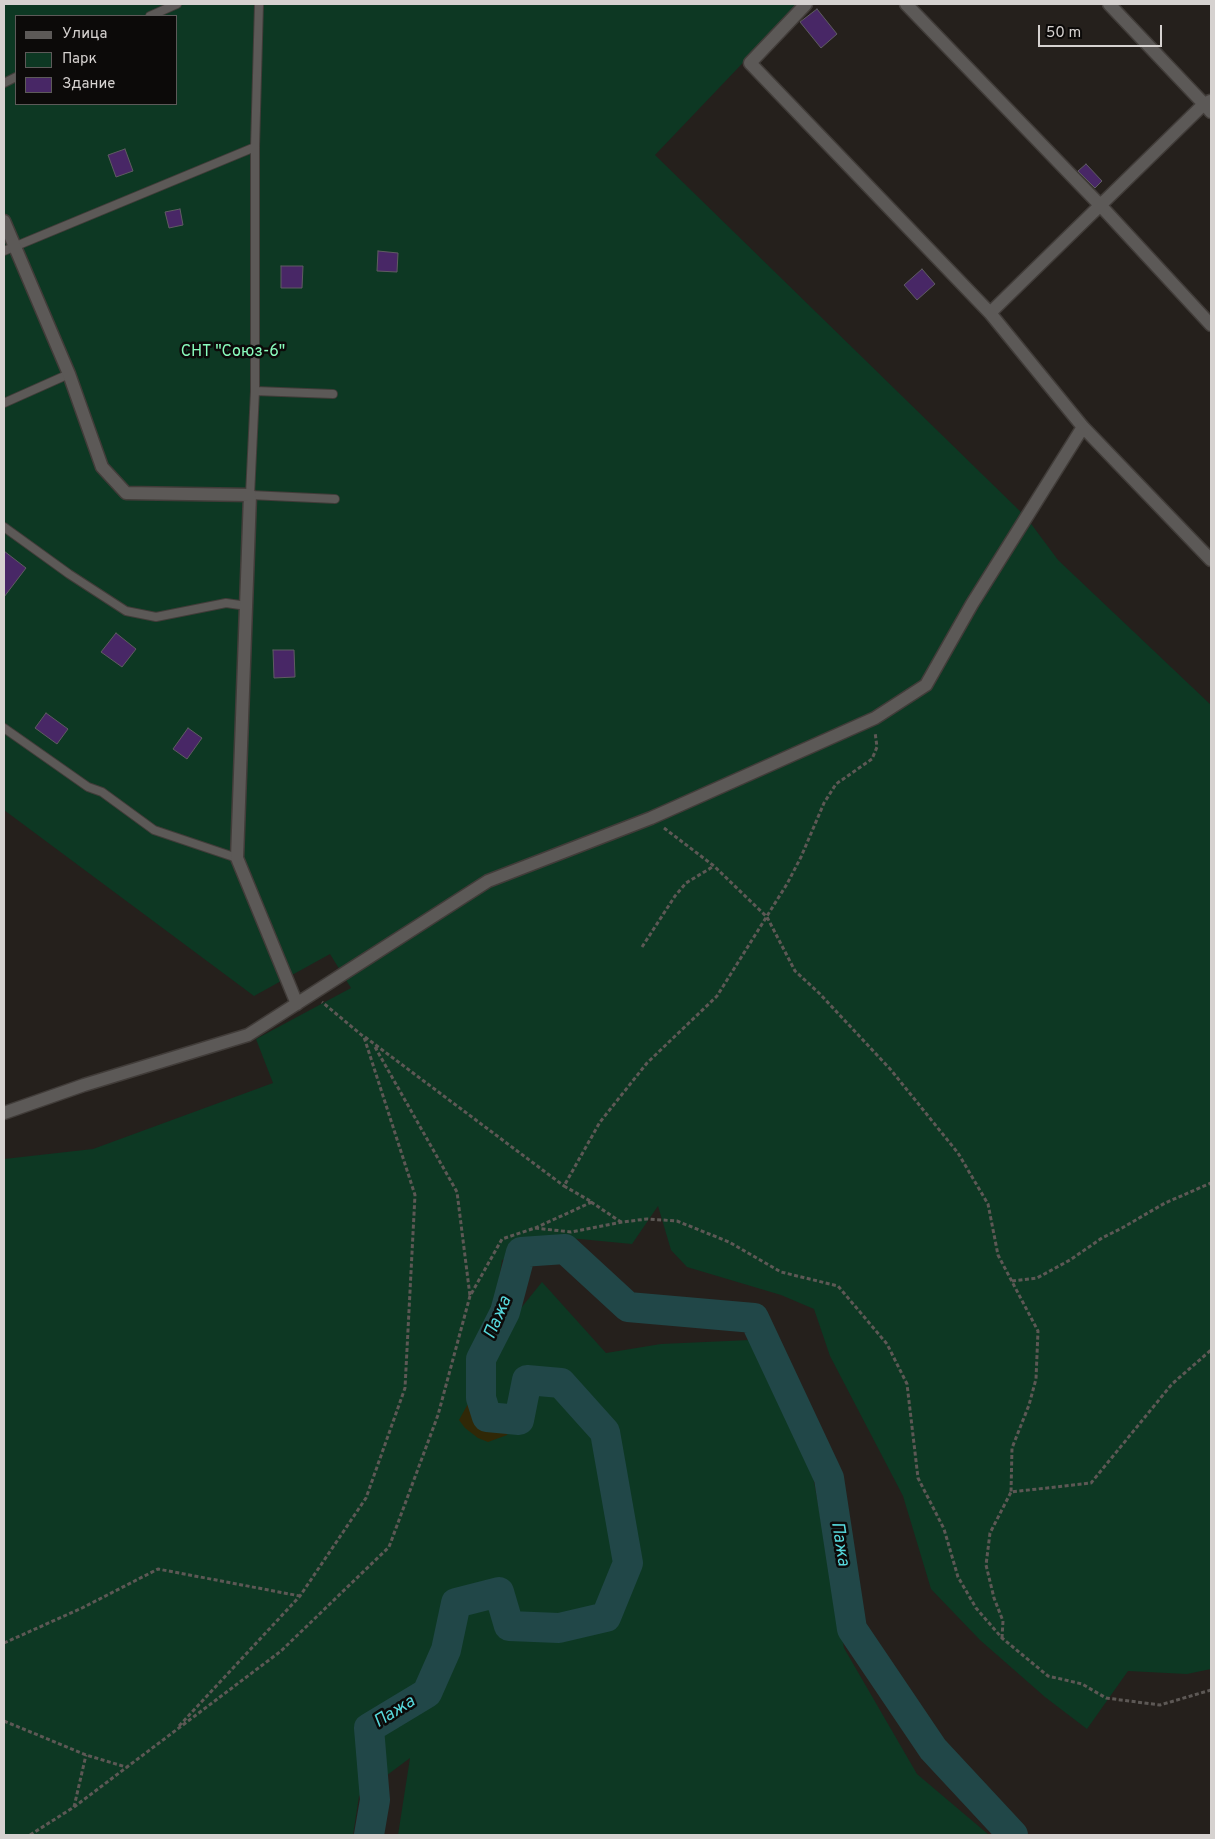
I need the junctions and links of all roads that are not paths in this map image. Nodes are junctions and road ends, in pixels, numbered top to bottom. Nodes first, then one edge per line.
1 (177, 4) edge
2 (259, 4) edge
3 (806, 4) edge
4 (906, 4) edge
5 (1109, 4) edge
6 (152, 15) edge
7 (1209, 106) edge
8 (255, 148) junction
9 (1100, 205) junction
10 (4, 221) edge
11 (9, 249) edge
12 (990, 313) junction
13 (1211, 325) edge
14 (68, 374) junction
15 (255, 391) junction
16 (333, 394) dead end
17 (4, 403) edge
18 (1084, 427) junction
19 (250, 496) junction
20 (335, 499) dead end
21 (4, 527) edge
22 (1211, 560) edge
23 (247, 606) junction
24 (4, 728) edge
25 (236, 858) junction
26 (298, 1004) junction
27 (4, 1113) edge

1 - 6 lane
2 - 8 lane
3 - 12 street
4 - 9 street
5 - 7 street
7 - 9 street
8 - 11 lane
8 - 15 lane
9 - 12 street
9 - 13 street
10 - 11 street
11 - 14 street
12 - 18 street
14 - 17 lane
14 - 19 street
15 - 16 lane
15 - 19 lane
18 - 22 street
18 - 26 street
19 - 20 lane
19 - 23 street
21 - 23 lane
23 - 25 street
24 - 25 lane
25 - 26 street
26 - 27 street

